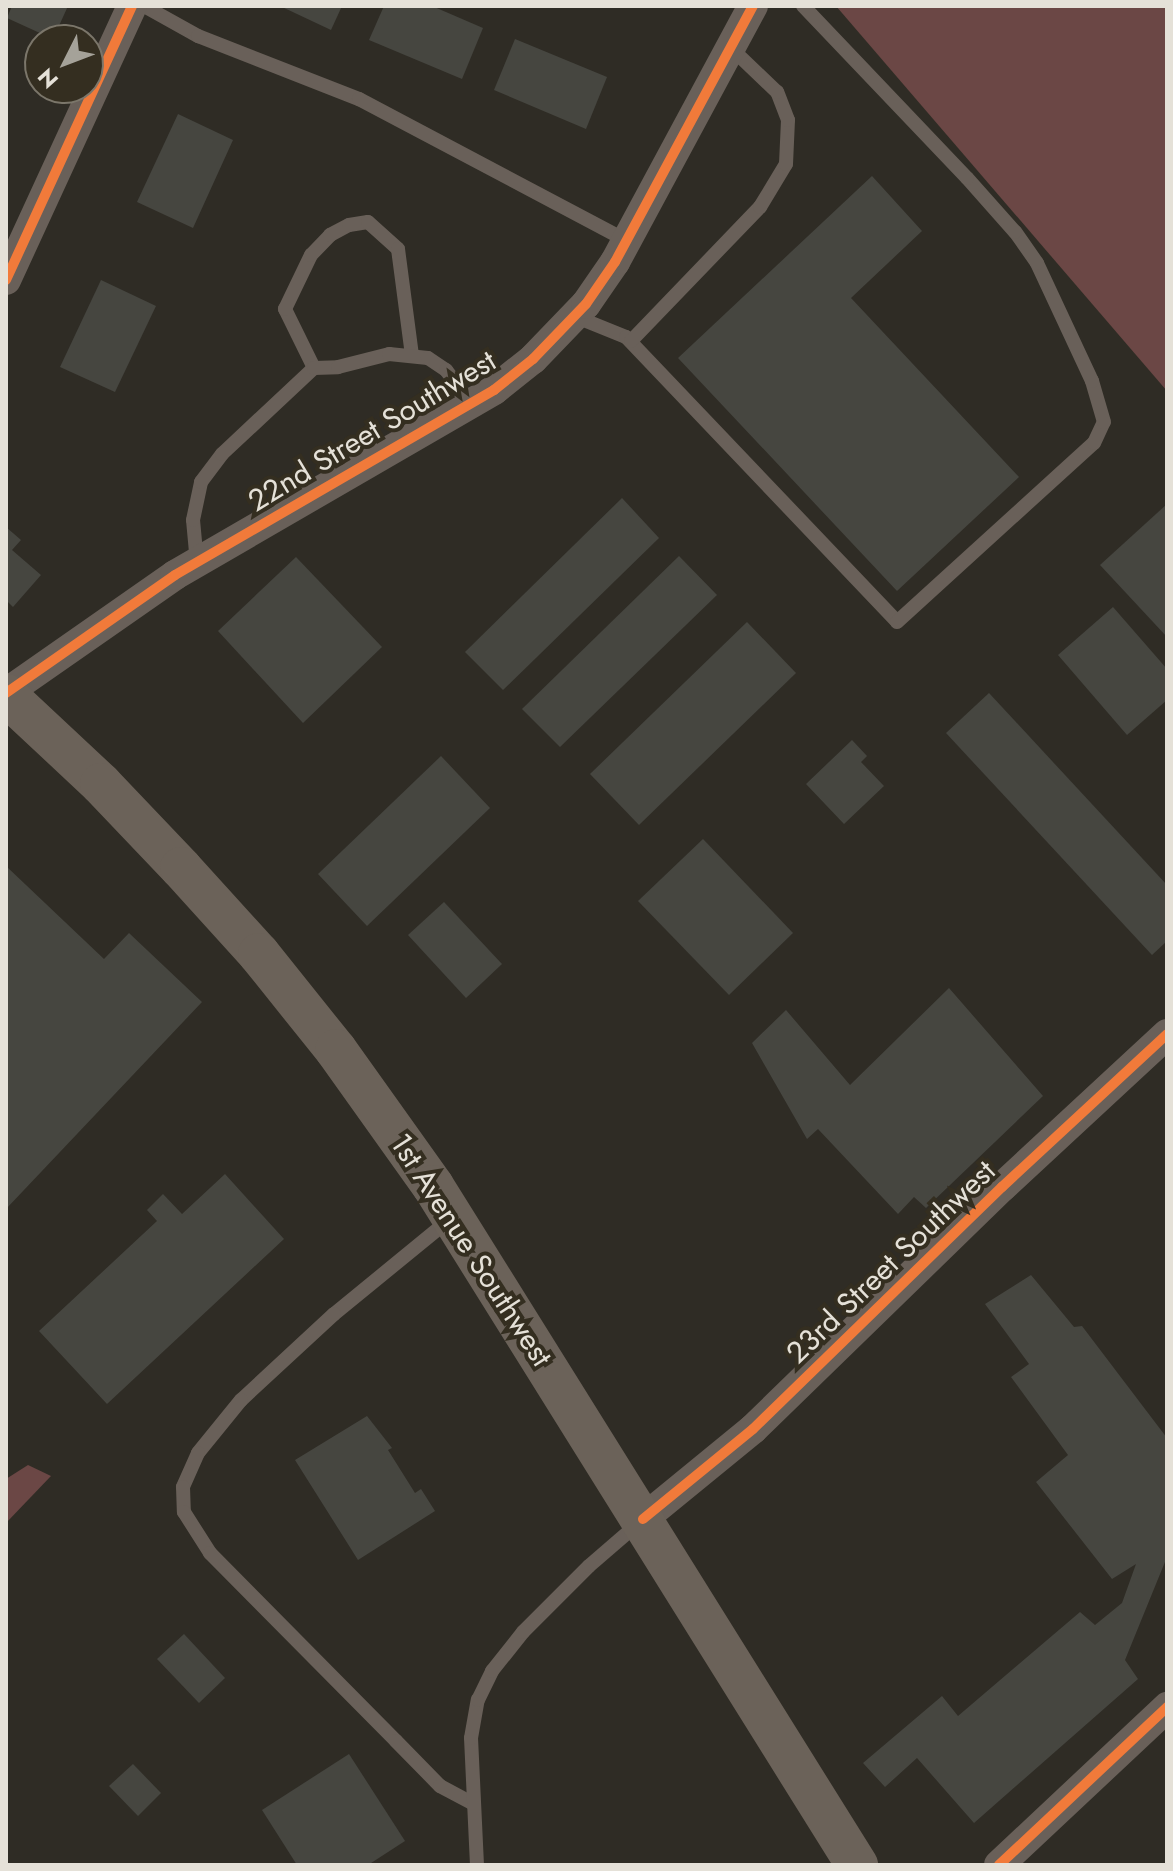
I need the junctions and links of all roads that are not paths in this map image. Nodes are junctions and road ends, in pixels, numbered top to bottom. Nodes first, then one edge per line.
1 (132, 6) edge
2 (144, 6) edge
3 (753, 6) edge
4 (803, 6) edge
5 (731, 48) junction
6 (627, 241) junction
7 (9, 265) edge
8 (574, 316) junction
9 (631, 341) junction
10 (412, 356) junction
11 (314, 368) junction
12 (471, 403) junction
13 (197, 563) junction
14 (6, 694) edge
15 (1167, 1034) edge
16 (453, 1217) junction
17 (643, 1519) junction
18 (1167, 1707) edge
19 (474, 1804) junction
20 (477, 1865) edge
21 (857, 1865) edge
22 (999, 1865) edge

1 - 7 street
2 - 6 lane
3 - 5 street, 22nd Street Southwest
4 - 9 lane
5 - 6 street, 22nd Street Southwest
5 - 9 lane
6 - 8 street, 22nd Street Southwest
8 - 9 lane
8 - 12 street, 22nd Street Southwest
10 - 11 lane
10 - 11 lane
10 - 12 lane
11 - 13 lane
12 - 13 street, 22nd Street Southwest
13 - 14 street, 22nd Street Southwest
14 - 16 main road, 1st Avenue Southwest
15 - 17 street, 23rd Street Southwest
16 - 17 main road, 1st Avenue Southwest
16 - 19 lane
17 - 19 lane
17 - 21 main road, 1st Avenue Southwest
18 - 22 street
19 - 20 lane

